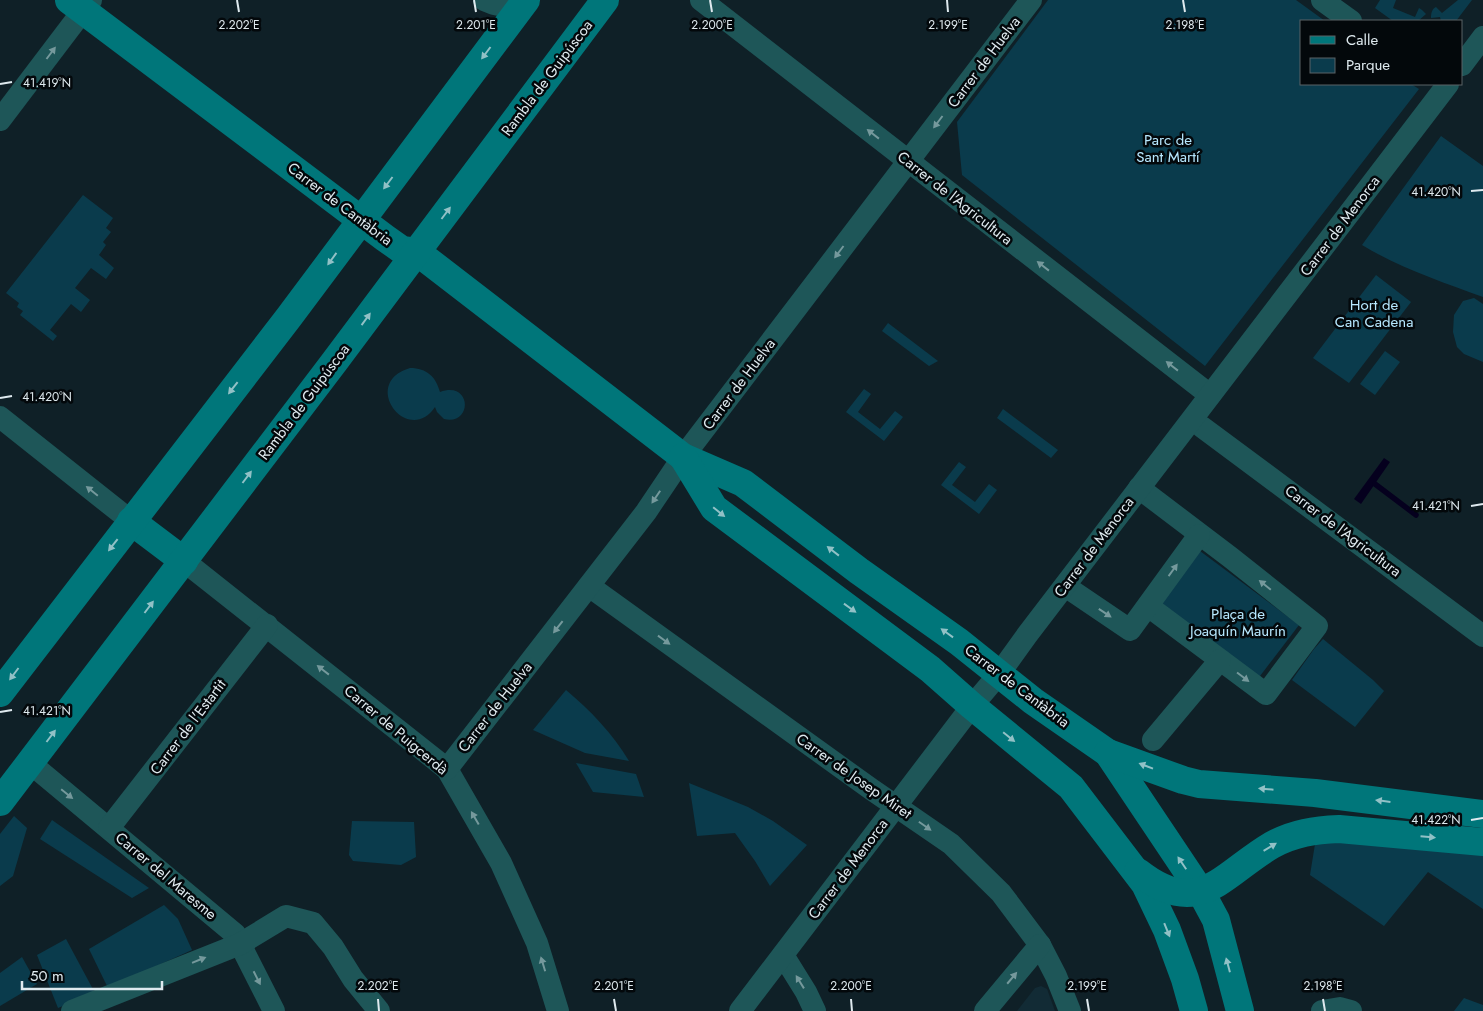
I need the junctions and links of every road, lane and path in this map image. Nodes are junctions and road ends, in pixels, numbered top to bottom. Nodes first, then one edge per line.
1 (484, 0) edge
2 (605, 0) edge
3 (701, 0) edge
4 (1031, 0) edge
5 (1322, 0) edge
6 (81, 4) edge
7 (522, 4) edge
8 (1350, 20) edge
9 (1483, 37) edge
10 (1463, 64) edge
11 (1444, 85) edge
12 (0, 120) edge
13 (908, 162) junction
14 (360, 220) junction
15 (416, 252) junction
16 (1210, 396) junction
17 (0, 417) edge
18 (1202, 427) dead end
19 (683, 457) junction
20 (1139, 488) junction
21 (131, 521) junction
22 (1199, 535) junction
23 (184, 561) junction
24 (589, 586) junction
25 (1065, 586) junction
26 (1148, 606) junction
27 (267, 625) junction
28 (1483, 636) edge
29 (1220, 660) junction
30 (999, 674) junction
31 (0, 693) edge
32 (972, 706) junction
33 (1153, 740) dead end
34 (1108, 753) junction
35 (30, 763) junction
36 (447, 769) junction
37 (0, 802) edge
38 (896, 806) junction
39 (1483, 814) edge
40 (109, 828) junction
41 (1483, 842) edge
42 (1137, 871) junction
43 (1231, 876) junction
44 (1201, 892) junction
45 (1216, 920) junction
46 (240, 944) junction
47 (1040, 945) junction
48 (783, 955) junction
49 (117, 1003) edge
50 (72, 1011) edge
51 (274, 1011) edge
52 (379, 1011) edge
53 (558, 1011) edge
54 (740, 1011) edge
55 (815, 1011) edge
56 (985, 1011) edge
57 (1070, 1011) edge
58 (1194, 1011) edge
59 (1240, 1011) edge
60 (1322, 1011) edge
61 (1351, 1011) edge

1 - 7 street
15 -> 2 street, Rambla de Guipúscoa
13 -> 3 street, Carrer de l'Agricultura
4 -> 13 street, Carrer de Huelva
5 - 8 street
12 -> 6 street
6 - 14 street, Carrer de Cantàbria
7 -> 14 street
9 - 10 street
11 - 16 street, Carrer de Menorca
16 -> 13 street, Carrer de l'Agricultura
13 -> 19 street, Carrer de Huelva
14 - 15 street, Carrer de Cantàbria
14 -> 21 street
15 - 19 street, Carrer de Cantàbria
23 -> 15 street, Rambla de Guipúscoa
16 - 20 street, Carrer de Menorca
21 -> 17 street
18 - 28 street, Carrer de l'Agricultura
19 -> 24 street, Carrer de Huelva
30 -> 19 street, Carrer de Cantàbria
19 -> 32 street, Carrer de Cantàbria
20 - 22 street
20 - 25 street, Carrer de Menorca
21 - 23 street
21 -> 31 street
26 -> 22 street
29 -> 22 street
23 - 27 street, Carrer de Puigcerdà
35 -> 23 street, Rambla de Guipúscoa
24 -> 36 street, Carrer de Huelva
24 -> 38 street, Carrer de Josep Miret
25 -> 26 street
25 - 30 street, Carrer de Menorca
26 - 29 street
36 -> 27 street, Carrer de Puigcerdà
27 - 40 street, Carrer de l'Estartit
29 - 33 street
30 - 32 street, Carrer de Menorca
30 - 34 street, Carrer de Cantàbria
32 - 38 street, Carrer de Menorca
32 -> 42 street, Carrer de Cantàbria
39 -> 34 street
44 -> 34 street, Carrer de Cantàbria
35 - 37 street, Rambla de Guipúscoa
35 -> 40 street, Carrer del Maresme
53 -> 36 street, Carrer de Puigcerdà
38 -> 47 street, Carrer de Josep Miret
38 - 48 street, Carrer de Menorca
40 - 46 street, Carrer del Maresme
43 -> 41 street
42 - 44 street
42 -> 58 street, Carrer de Cantàbria
43 - 44 street
43 - 45 street
44 - 45 street, Carrer de Cantàbria
59 -> 45 street, Carrer de Cantàbria
49 -> 46 street
46 -> 51 street, Carrer del Maresme
46 - 52 street
56 -> 47 street
47 - 57 street, Carrer de Josep Miret
48 - 54 street, Carrer de Menorca
55 -> 48 street
49 - 50 street
60 - 61 street

